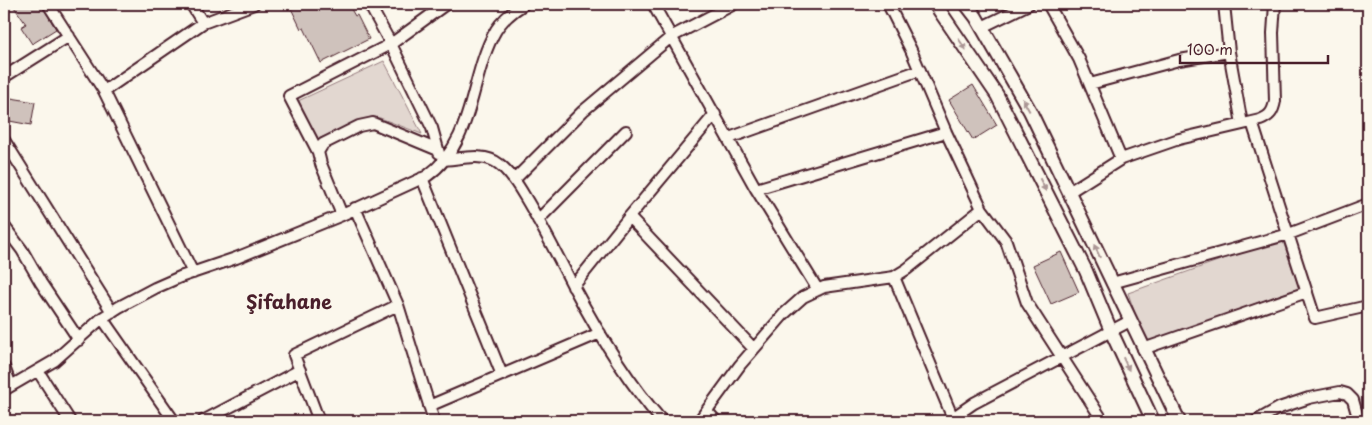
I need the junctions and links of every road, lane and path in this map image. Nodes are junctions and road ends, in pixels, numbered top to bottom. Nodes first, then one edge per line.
1 (48, 4) edge
2 (191, 4) edge
3 (254, 4) edge
4 (369, 4) edge
5 (446, 4) edge
6 (524, 4) edge
7 (652, 4) edge
8 (734, 4) edge
9 (888, 4) edge
10 (935, 4) edge
11 (966, 4) edge
12 (1029, 4) edge
13 (1048, 4) edge
14 (1224, 4) edge
15 (1276, 4) edge
16 (203, 23) junction
17 (982, 27) junction
18 (69, 36) junction
19 (671, 37) junction
20 (391, 44) junction
21 (1229, 52) junction
22 (920, 70) junction
23 (4, 77) edge
24 (1090, 84) junction
25 (104, 91) junction
26 (715, 114) junction
27 (1247, 123) junction
28 (626, 131) dead end
29 (946, 132) junction
30 (729, 138) junction
31 (4, 140) edge
32 (438, 150) junction
33 (318, 152) junction
34 (1121, 159) junction
35 (443, 160) junction
36 (436, 170) junction
37 (422, 178) junction
38 (514, 180) junction
39 (756, 189) junction
40 (1069, 192) junction
41 (1368, 204) edge
42 (355, 208) junction
43 (982, 209) junction
44 (342, 215) junction
45 (629, 217) junction
46 (538, 220) junction
47 (4, 226) edge
48 (1288, 234) junction
49 (193, 273) junction
50 (894, 277) junction
51 (1112, 283) junction
52 (573, 286) junction
53 (818, 290) junction
54 (1307, 292) junction
55 (398, 305) junction
56 (1368, 306) edge
57 (112, 312) junction
58 (102, 318) junction
59 (1130, 321) junction
60 (1111, 331) junction
61 (600, 333) junction
62 (79, 340) junction
63 (753, 348) junction
64 (1143, 349) junction
65 (1063, 356) junction
66 (4, 367) edge
67 (300, 370) junction
68 (38, 371) junction
69 (502, 375) junction
70 (7, 388) edge
71 (429, 406) junction
72 (707, 411) junction
73 (952, 420) edge
74 (70, 421) edge
75 (174, 421) edge
76 (202, 421) edge
77 (319, 421) edge
78 (434, 421) edge
79 (662, 421) edge
80 (699, 421) edge
81 (716, 421) edge
82 (1103, 421) edge
83 (1153, 421) edge
84 (1179, 421) edge
85 (1256, 421) edge
86 (1359, 421) edge

1 - 18 street
2 - 16 street
3 - 16 street
4 - 20 street
5 - 20 street
6 - 35 street
7 - 19 street
8 - 19 street
9 - 22 street
10 -> 60 main road
11 - 17 main road
12 - 17 street
13 - 24 street
14 - 21 street
15 - 27 street
16 - 25 street
40 -> 17 main road
18 - 23 street
18 - 25 street
19 - 26 street
19 - 38 street
20 - 32 street
20 - 33 street
21 - 24 street
21 - 27 street
22 - 29 street
22 - 30 street
24 - 34 street
25 - 49 street
26 - 30 street
26 - 45 street
27 - 34 street
27 - 48 street
28 - 46 street
29 - 39 street
29 - 43 street
30 - 39 street
31 - 57 street
32 - 33 street
32 - 36 street
33 - 44 street
34 - 40 street
35 - 36 street
35 - 38 street
36 - 37 street
37 - 42 street
37 - 69 street
38 - 46 street
39 - 53 street
51 -> 40 main road
41 - 48 street
42 - 44 street
42 - 55 street
43 - 50 street
43 - 65 street
44 - 49 street
45 - 52 street
45 - 63 street
46 - 52 street
47 - 62 street
48 - 51 street
48 - 54 street
49 - 57 street
50 - 53 street
50 - 73 street
51 - 59 main road
52 - 61 street
53 - 63 street
54 - 56 street
54 - 64 street
55 - 67 street
55 - 71 street
57 - 58 street
58 - 62 street
58 - 75 street
59 - 60 street
59 - 64 main road
60 - 65 street
60 -> 83 main road
61 - 69 street
61 - 79 street
62 - 68 street
63 - 72 street
64 - 84 main road
65 - 73 street
65 - 82 street
66 - 70 street
67 - 76 street
67 - 77 street
68 - 70 street
68 - 74 street
69 - 71 street
71 - 78 street
72 - 80 street
72 - 81 street
85 - 86 street

